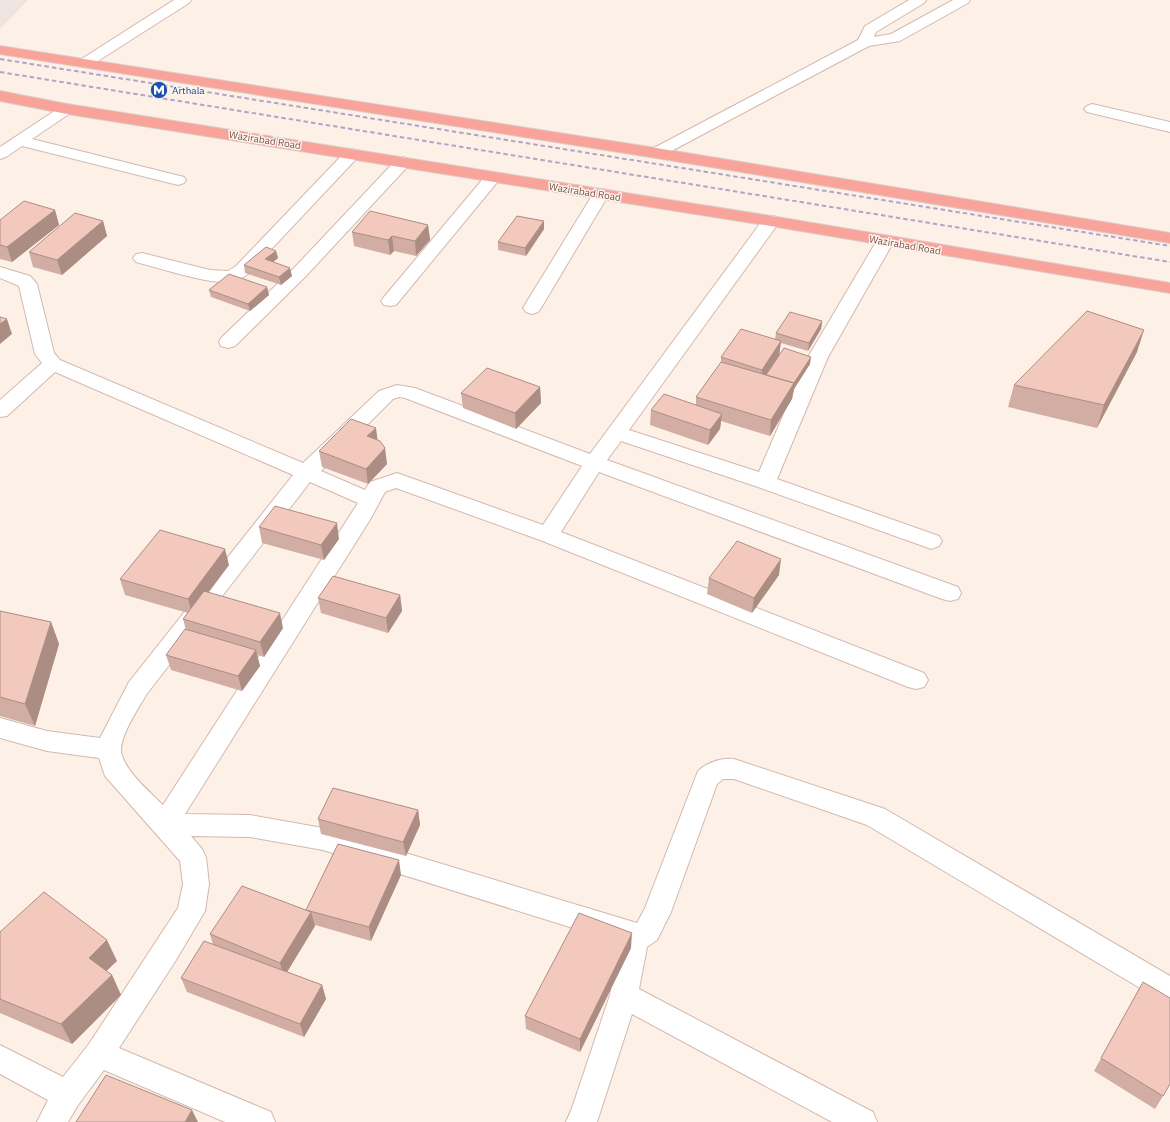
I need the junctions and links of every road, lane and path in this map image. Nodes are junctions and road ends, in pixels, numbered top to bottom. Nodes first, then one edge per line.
1 (184, 0) edge
2 (919, 0) edge
3 (964, 0) edge
4 (865, 42) junction
5 (0, 50) edge
6 (85, 63) junction
7 (0, 96) edge
8 (1092, 108) dead end
9 (67, 109) junction
10 (1170, 127) edge
11 (19, 141) junction
12 (656, 153) junction
13 (0, 154) edge
14 (352, 154) junction
15 (403, 162) junction
16 (493, 177) junction
17 (178, 180) dead end
18 (602, 194) junction
19 (771, 221) junction
20 (1170, 238) edge
21 (884, 241) junction
22 (142, 258) dead end
23 (0, 272) edge
24 (1170, 288) edge
25 (390, 301) dead end
26 (532, 308) dead end
27 (228, 342) dead end
28 (52, 364) junction
29 (0, 410) edge
30 (617, 433) junction
31 (594, 463) junction
32 (306, 473) junction
33 (765, 482) junction
34 (370, 500) junction
35 (548, 535) junction
36 (931, 541) dead end
37 (950, 593) dead end
38 (916, 680) dead end
39 (0, 728) edge
40 (109, 749) junction
41 (164, 825) junction
42 (636, 935) junction
43 (1170, 991) edge
44 (624, 995) junction
45 (99, 1054) junction
46 (0, 1059) edge
47 (67, 1095) junction
48 (52, 1122) edge
49 (260, 1122) edge
50 (581, 1122) edge
51 (862, 1122) edge

1 - 6 street
2 - 4 street
3 - 4 street
4 - 12 street
5 - 6 highway
6 - 12 highway
7 - 9 highway, Wazirabad Road
8 - 10 street
9 - 11 street
9 - 14 highway, Wazirabad Road
11 - 13 street
11 - 17 street
12 - 20 highway
14 - 15 highway, Wazirabad Road
14 - 22 street
15 - 16 highway, Wazirabad Road
15 - 27 street
16 - 18 highway, Wazirabad Road
16 - 25 street
18 - 19 highway, Wazirabad Road
18 - 26 street
19 - 21 highway, Wazirabad Road
19 - 30 street
21 - 24 highway, Wazirabad Road
21 - 33 street
23 - 28 street
28 - 29 street
28 - 32 street
30 - 31 street
30 - 33 street
31 - 32 street
31 - 35 street
31 - 37 street
32 - 34 street
32 - 40 street
33 - 36 street
34 - 35 street
34 - 41 street
35 - 38 street
39 - 40 street
40 - 41 street
41 - 42 street
41 - 45 street
42 - 43 street
42 - 44 street
44 - 50 street
44 - 51 street
45 - 47 street
45 - 49 street
46 - 47 street
47 - 48 street

